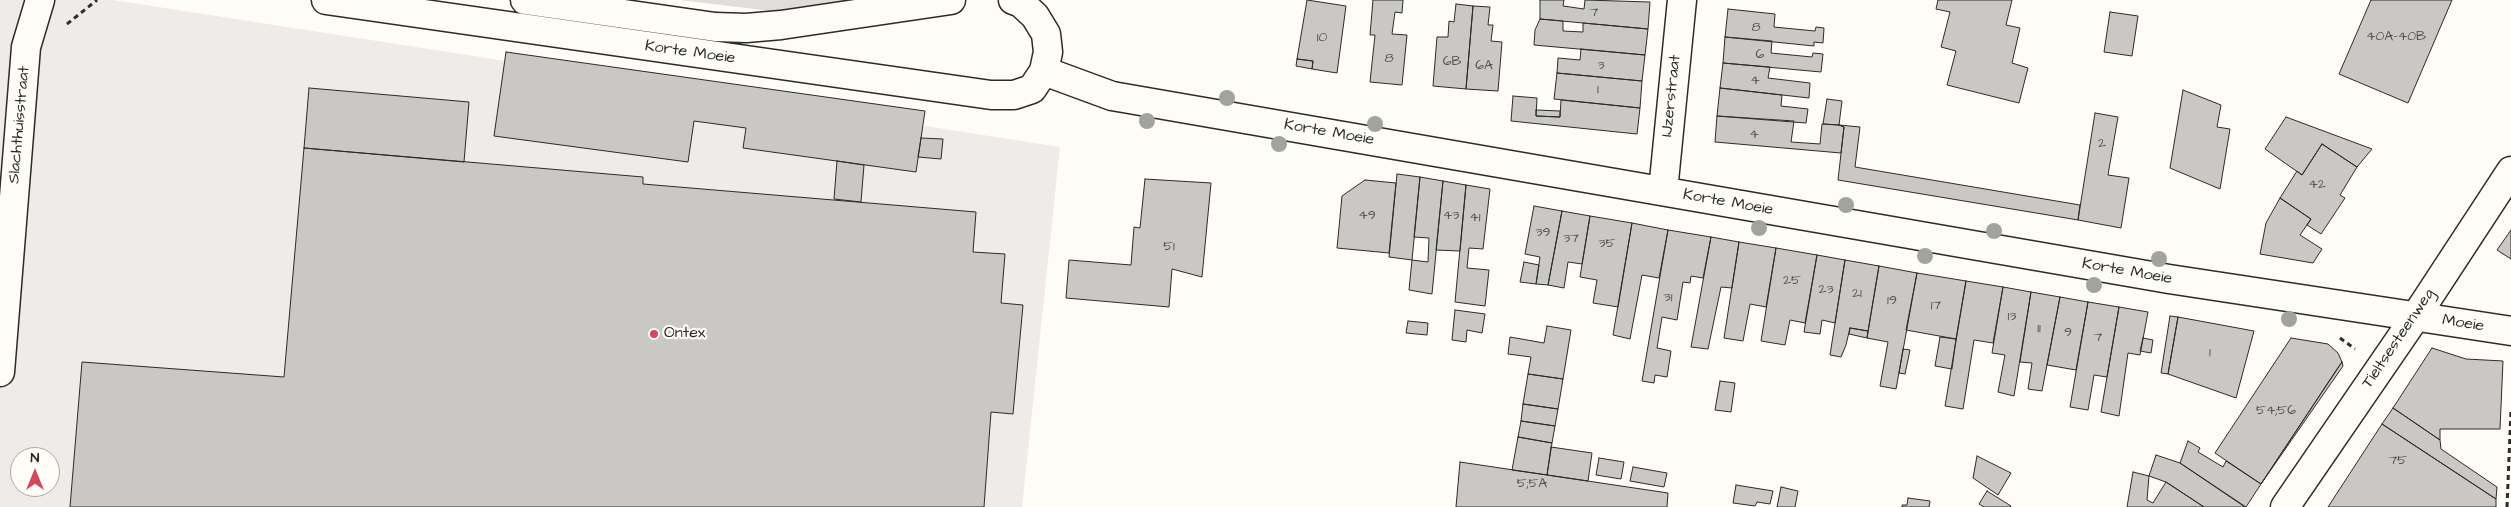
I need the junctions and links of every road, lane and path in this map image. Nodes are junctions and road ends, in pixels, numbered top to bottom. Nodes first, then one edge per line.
1 (40, 0) edge
2 (326, 0) edge
3 (525, 0) edge
4 (951, 0) edge
5 (1013, 0) edge
6 (1682, 0) edge
7 (1044, 71) junction
8 (2511, 171) edge
9 (1663, 191) junction
10 (2416, 316) junction
11 (2511, 331) edge
12 (0, 372) edge
13 (2511, 410) edge
14 (2286, 507) edge
15 (2507, 507) edge

1 - 12 street, Slachthuisstraat
2 - 7 street, Korte Moeie
3 - 4 street, Korte Moeie
5 - 7 street, Korte Moeie
6 - 9 street, IJzerstraat
7 - 9 street, Korte Moeie
8 - 10 street, Tieltsesteenweg
9 - 10 street, Korte Moeie
10 - 11 street, Moeie
10 - 14 street, Tieltsesteenweg
13 - 15 path

